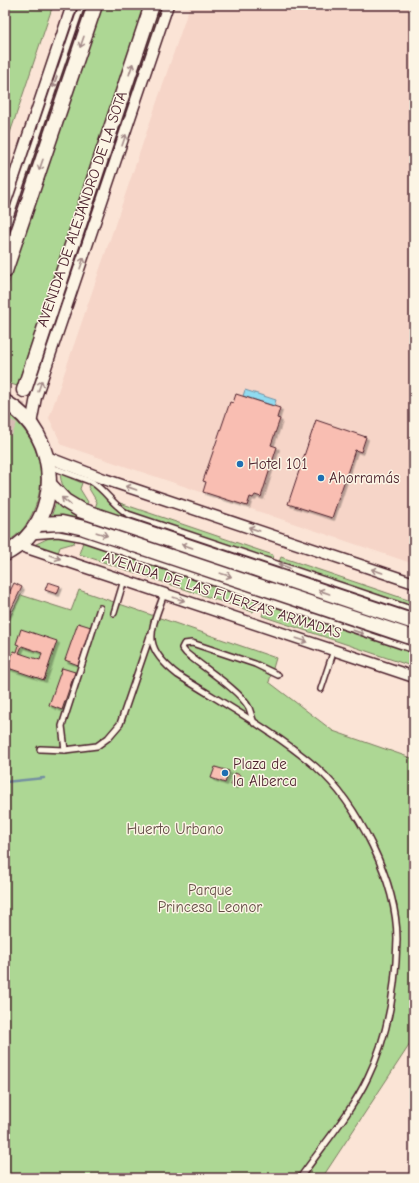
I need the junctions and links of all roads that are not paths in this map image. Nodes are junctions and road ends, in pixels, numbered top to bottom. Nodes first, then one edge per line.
1 (73, 5) edge
2 (95, 5) edge
3 (152, 5) edge
4 (168, 5) edge
5 (5, 204) edge
6 (5, 232) edge
7 (5, 271) edge
8 (24, 390) tunnel mouth
9 (5, 402) edge
10 (31, 424) junction
11 (48, 462) junction
12 (50, 484) junction
13 (37, 524) junction
14 (23, 541) junction
15 (5, 554) edge
16 (124, 580) junction
17 (414, 583) edge
18 (164, 594) junction
19 (100, 608) dead end
20 (414, 610) edge
21 (114, 613) dead end
22 (414, 622) edge
23 (150, 636) junction
24 (414, 638) edge
25 (334, 650) junction
26 (414, 650) edge
27 (278, 675) dead end
28 (414, 677) edge
29 (321, 689) dead end
30 (254, 723) junction
31 (40, 749) dead end
32 (65, 750) junction
33 (300, 1178) edge

1 - 5 street
1 -> 6 lane
2 -> 7 street
8 -> 3 street, AVENIDA DE ALEJANDRO DE LA SOTA
10 -> 4 street, AVENIDA DE ALEJANDRO DE LA SOTA
9 - 10 street
10 - 11 street
11 - 12 street
17 -> 11 street
20 -> 11 lane
12 - 13 street
22 -> 12 street
13 - 14 street
13 -> 24 street, AVENIDA DE LAS FUERZAS ARMADAS
14 - 15 street
14 -> 16 street, AVENIDA DE LAS FUERZAS ARMADAS
14 -> 26 lane, AVENIDA DE LAS FUERZAS ARMADAS
16 - 18 street, AVENIDA DE LAS FUERZAS ARMADAS
16 - 21 lane
18 - 23 lane
18 -> 25 street, AVENIDA DE LAS FUERZAS ARMADAS
19 - 32 lane
23 - 30 lane
23 - 32 lane
25 - 28 street, AVENIDA DE LAS FUERZAS ARMADAS
25 - 29 lane
27 - 30 lane
30 - 33 lane
31 - 32 lane

